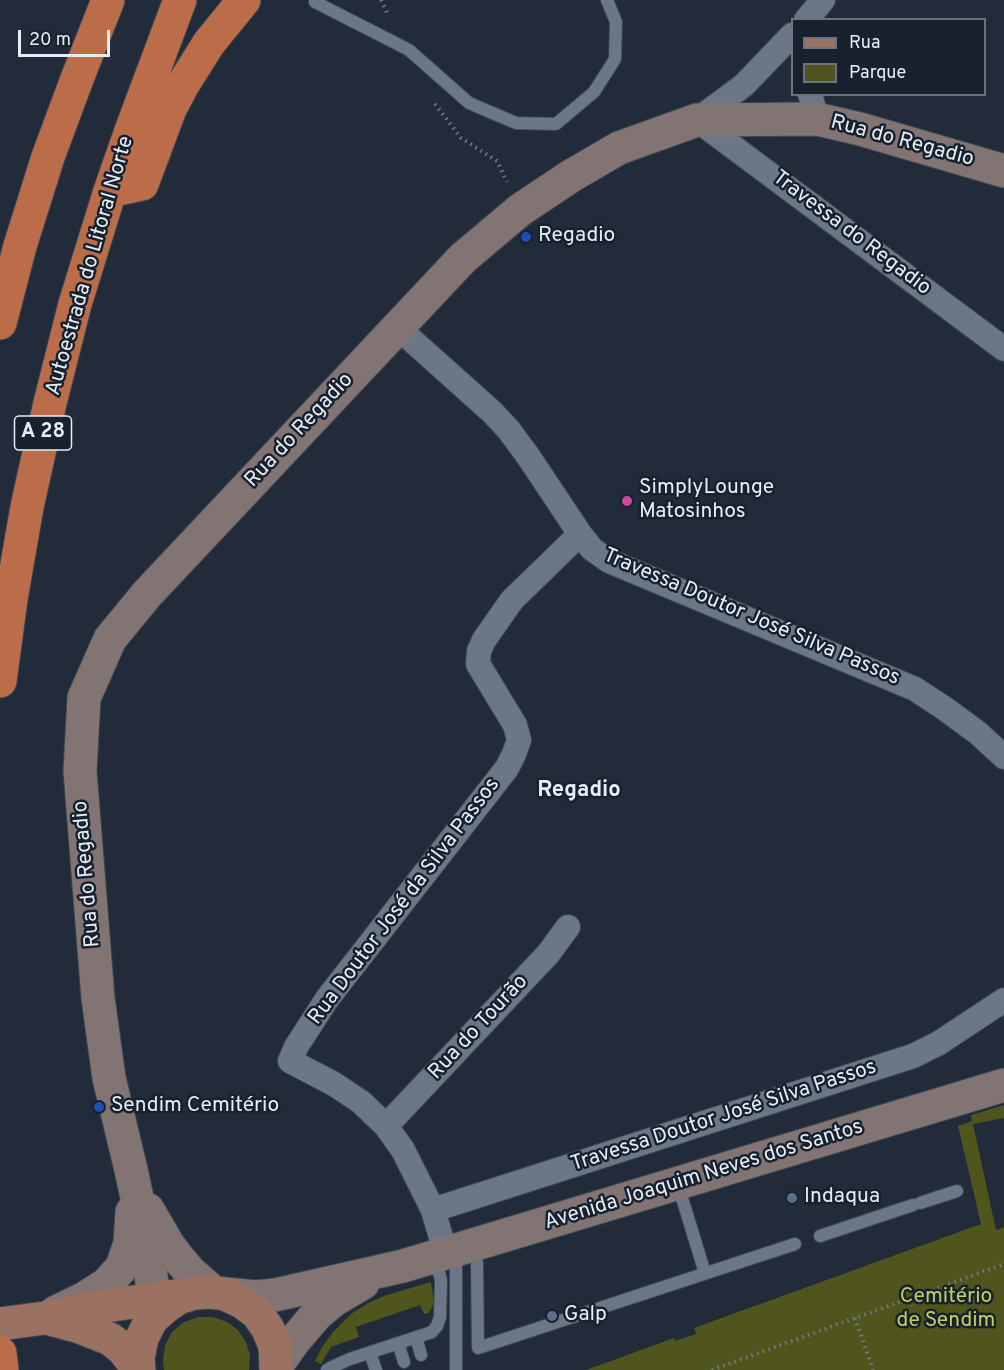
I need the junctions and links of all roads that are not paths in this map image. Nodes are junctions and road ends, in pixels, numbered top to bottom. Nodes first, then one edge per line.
1 (108, 0) edge
2 (180, 0) edge
3 (244, 0) edge
4 (607, 0) edge
5 (823, 0) edge
6 (315, 2) dead end
7 (808, 18) edge
8 (791, 36) edge
9 (813, 107) edge
10 (697, 120) junction
11 (1004, 171) edge
12 (110, 191) junction
13 (0, 323) edge
14 (397, 327) junction
15 (1004, 349) edge
16 (580, 534) junction
17 (0, 681) edge
18 (1004, 757) edge
19 (568, 927) dead end
20 (1004, 1000) edge
21 (1004, 1084) edge
22 (386, 1126) junction
23 (132, 1174) junction
24 (678, 1184) junction
25 (957, 1191) dead end
26 (433, 1210) junction
27 (820, 1236) dead end
28 (795, 1244) dead end
29 (452, 1252) junction
30 (404, 1266) junction
31 (705, 1274) junction
32 (211, 1293) junction
33 (153, 1309) junction
34 (45, 1318) junction
35 (0, 1323) edge
36 (416, 1337) junction
37 (398, 1343) junction
38 (0, 1353) edge
39 (370, 1353) junction
40 (422, 1355) dead end
41 (404, 1362) dead end
42 (352, 1365) edge
43 (276, 1368) edge
44 (330, 1369) edge
45 (2, 1370) edge
46 (138, 1370) edge
47 (376, 1370) edge
48 (456, 1370) edge

1 - 13 highway
2 - 12 highway, Autoestrada do Litoral Norte / A 28
3 - 12 highway
4 - 6 lane
5 - 7 street
8 - 10 street
9 - 10 street, Rua do Regadio
9 - 11 street, Rua do Regadio
10 - 14 street, Rua do Regadio
10 - 15 street, Travessa do Regadio
12 - 17 highway, Autoestrada do Litoral Norte / A 28
14 - 16 street, Travessa Doutor José Silva Passos
14 - 23 street, Rua do Regadio
16 - 18 street, Travessa Doutor José Silva Passos
16 - 22 street, Rua Doutor José da Silva Passos
19 - 22 street, Rua do Tourão
20 - 26 street, Travessa Doutor José Silva Passos
21 - 24 street, Avenida Joaquim Neves dos Santos
22 - 26 street, Rua Doutor José da Silva Passos
23 - 32 street, Rua do Regadio
23 - 33 street, Rua do Regadio
23 - 34 street, Rua do Regadio
24 - 29 street, Avenida Joaquim Neves dos Santos
24 - 31 lane
25 - 27 lane
26 - 29 street, Rua Doutor José da Silva Passos
28 - 31 lane
29 - 30 street, Avenida Joaquim Neves dos Santos
29 - 31 lane
29 - 36 lane
29 - 48 lane
30 - 32 street, Avenida Joaquim Neves dos Santos
30 - 43 street, Avenida Joaquim Neves dos Santos
32 - 33 main road
32 - 43 main road
33 - 34 main road
33 - 46 main road
34 - 35 main road
34 - 46 main road
36 - 37 lane
36 - 40 lane
37 - 39 lane
37 - 41 lane
38 - 45 highway
39 - 42 lane
39 - 47 lane
42 - 44 lane

